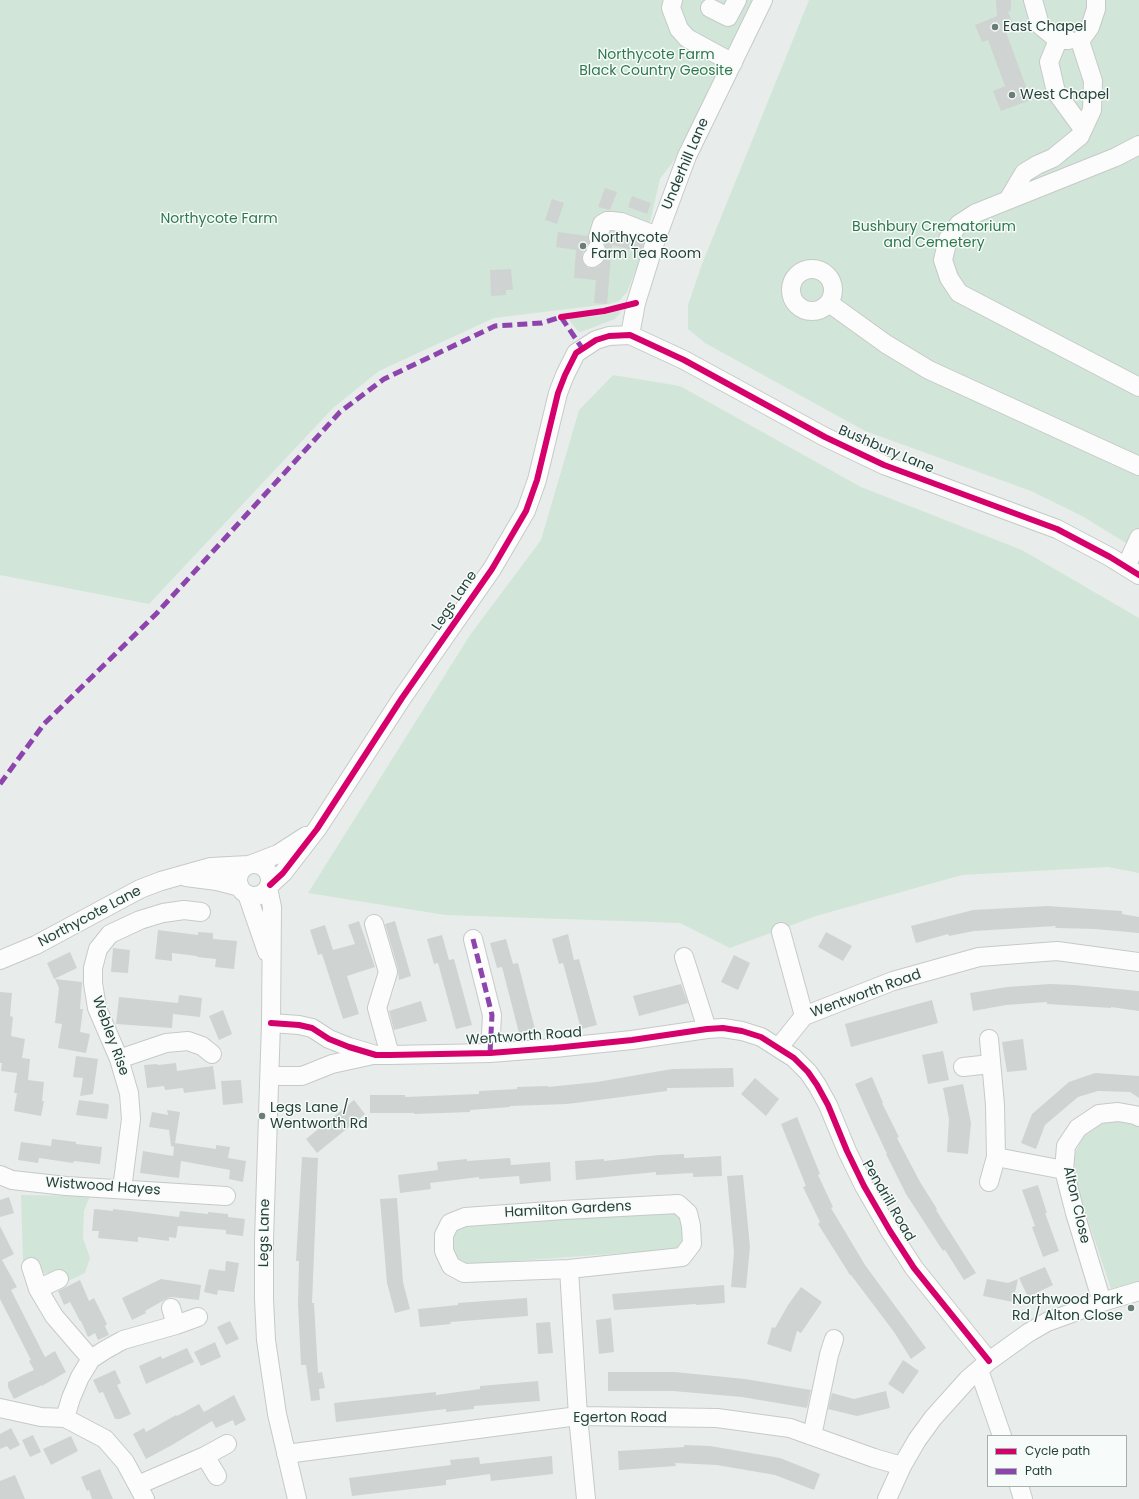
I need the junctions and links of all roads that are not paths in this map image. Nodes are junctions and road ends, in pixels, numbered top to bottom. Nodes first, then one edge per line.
1 (672, 0) edge
2 (737, 0) edge
3 (763, 0) edge
4 (1033, 0) edge
5 (1096, 0) edge
6 (710, 8) dead end
7 (1058, 40) junction
8 (1080, 41) junction
9 (733, 63) junction
10 (1083, 129) junction
11 (1139, 145) edge
12 (1008, 200) junction
13 (657, 236) junction
14 (596, 248) dead end
15 (829, 303) dead end
16 (630, 335) junction
17 (1139, 387) edge
18 (1139, 466) edge
19 (1139, 538) edge
20 (1132, 571) edge
21 (317, 828) junction
22 (250, 865) junction
23 (181, 876) junction
24 (269, 886) junction
25 (244, 891) junction
26 (201, 912) dead end
27 (374, 924) dead end
28 (781, 932) dead end
29 (473, 939) dead end
30 (684, 958) dead end
31 (0, 960) edge
32 (1139, 962) edge
33 (271, 964) junction
34 (804, 1016) junction
35 (271, 1023) junction
36 (707, 1029) junction
37 (989, 1039) dead end
38 (779, 1048) junction
39 (490, 1053) junction
40 (212, 1054) dead end
41 (383, 1055) junction
42 (119, 1059) junction
43 (991, 1064) junction
44 (963, 1067) dead end
45 (270, 1076) junction
46 (1139, 1117) edge
47 (996, 1157) junction
48 (1064, 1170) junction
49 (0, 1175) edge
50 (989, 1182) dead end
51 (122, 1189) junction
52 (226, 1196) dead end
53 (31, 1267) dead end
54 (569, 1269) junction
55 (59, 1279) dead end
56 (38, 1290) junction
57 (1139, 1291) edge
58 (1102, 1302) junction
59 (198, 1317) dead end
60 (834, 1339) dead end
61 (91, 1359) junction
62 (984, 1365) junction
63 (0, 1408) edge
64 (578, 1416) junction
65 (65, 1418) junction
66 (1002, 1435) edge
67 (812, 1436) junction
68 (227, 1444) dead end
69 (286, 1454) junction
70 (205, 1456) junction
71 (902, 1466) junction
72 (217, 1476) dead end
73 (1019, 1487) edge
74 (142, 1492) edge
75 (297, 1499) edge
76 (586, 1499) edge
77 (887, 1499) edge
78 (1023, 1499) edge

1 - 9 street
2 - 6 street
3 - 9 street, Underhill Lane
4 - 7 street
5 - 8 street
7 - 8 street
7 - 10 street
8 - 10 street
9 - 13 street, Underhill Lane
10 - 12 street
11 - 12 street
12 - 17 street
13 - 14 street
13 - 16 street, Underhill Lane
15 - 18 street
16 - 20 street, Bushbury Lane
16 - 21 street, Legs Lane
19 - 20 street
21 - 22 street, Legs Lane
21 - 24 street, Legs Lane
22 - 23 street, Northycote Lane
22 - 24 street
22 - 25 street
23 - 25 street, Northycote Lane
23 - 31 street, Northycote Lane
24 - 25 street
24 - 33 street, Legs Lane
25 - 33 street, Legs Lane
26 - 42 street, Webley Rise
27 - 41 street
28 - 34 street
29 - 39 street, Wentworth Road
30 - 36 street
32 - 34 street, Wentworth Road
33 - 35 street, Legs Lane
34 - 38 street, Wentworth Road
35 - 41 street, Wentworth Road
35 - 45 street, Legs Lane
36 - 38 street, Wentworth Road
36 - 39 street, Wentworth Road
37 - 43 street
38 - 62 street, Pendrill Road
39 - 41 street, Wentworth Road
40 - 42 street
41 - 45 street, Wentworth Road
42 - 51 street, Webley Rise
43 - 44 street
43 - 47 street
45 - 69 street, Legs Lane
46 - 48 street, Alton Close
47 - 48 street
47 - 50 street
48 - 58 street, Alton Close
49 - 51 street, Wistwood Hayes
51 - 52 street, Wistwood Hayes
53 - 56 street
54 - 54 street, Hamilton Gardens
54 - 64 street
55 - 56 street
56 - 61 street
57 - 58 street
58 - 62 street
59 - 61 street
60 - 67 street
61 - 65 street
62 - 66 street, Pendrill Road
62 - 71 street
63 - 65 street
64 - 67 street, Egerton Road
64 - 69 street, Egerton Road
64 - 76 street
65 - 74 street
67 - 71 street, Egerton Road
68 - 70 street
69 - 75 street, Legs Lane
70 - 72 street
70 - 74 street
71 - 77 street
73 - 78 street

